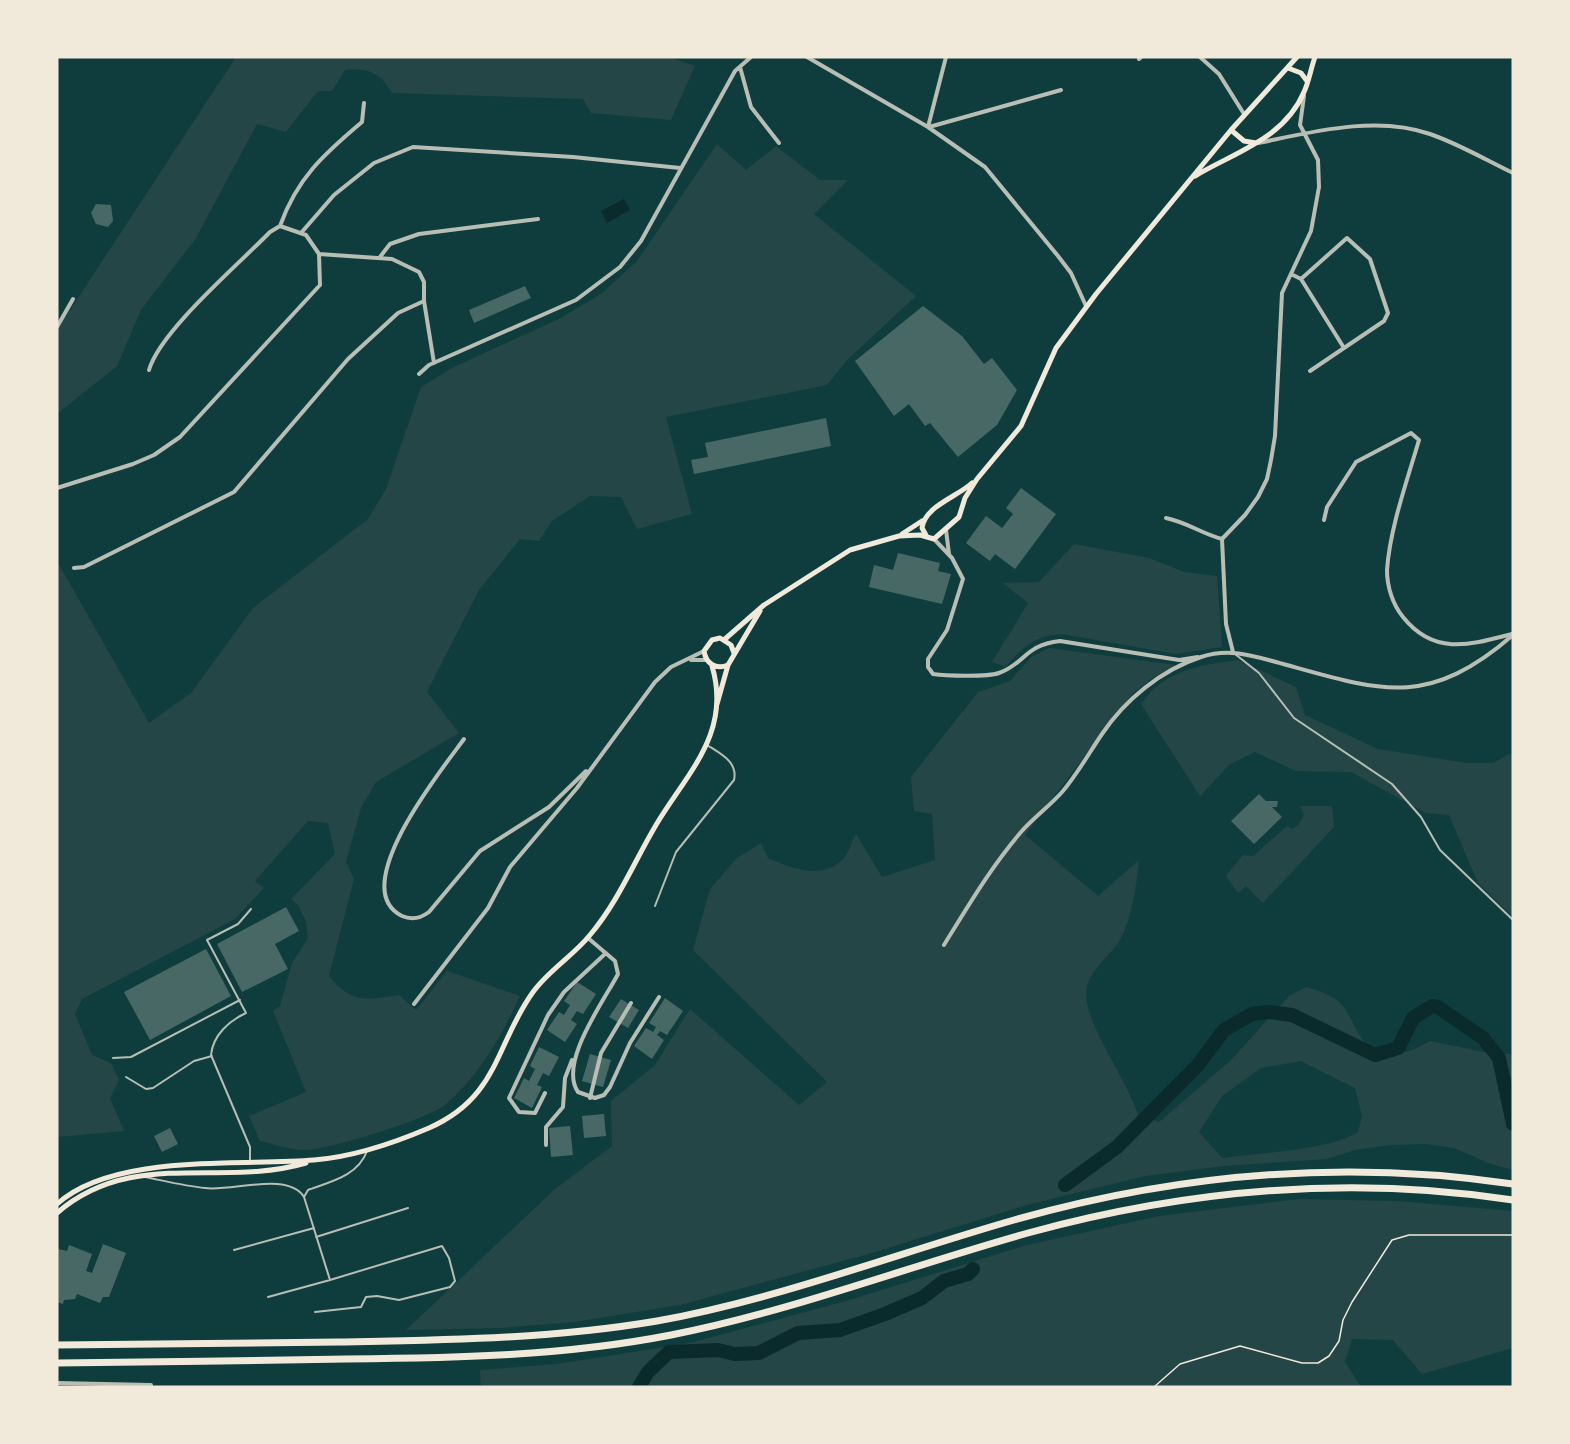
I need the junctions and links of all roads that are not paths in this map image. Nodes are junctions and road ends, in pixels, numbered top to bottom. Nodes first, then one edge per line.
1 (751, 57) edge
2 (807, 57) edge
3 (946, 57) edge
4 (1200, 57) edge
5 (1298, 57) edge
6 (1315, 57) edge
7 (740, 67) junction
8 (1288, 68) junction
9 (1307, 81) junction
10 (1061, 90) dead end
11 (1304, 92) junction
12 (364, 103) dead end
13 (1244, 114) junction
14 (928, 127) junction
15 (1231, 130) junction
16 (1305, 133) junction
17 (779, 143) dead end
18 (1257, 144) junction
19 (680, 168) junction
20 (1513, 173) edge
21 (1191, 178) junction
22 (538, 219) dead end
23 (280, 226) junction
24 (301, 232) junction
25 (319, 254) junction
26 (380, 258) junction
27 (1291, 274) junction
28 (1301, 279) junction
29 (73, 299) dead end
30 (424, 301) junction
31 (1086, 306) junction
32 (57, 327) edge
33 (1344, 348) junction
34 (434, 363) junction
35 (148, 370) dead end
36 (1310, 371) dead end
37 (419, 374) dead end
38 (977, 478) junction
39 (57, 488) edge
40 (949, 499) junction
41 (961, 509) junction
42 (1166, 518) dead end
43 (924, 520) junction
44 (1324, 520) dead end
45 (946, 530) junction
46 (899, 536) junction
47 (927, 537) junction
48 (934, 539) junction
49 (1222, 539) junction
50 (949, 555) junction
51 (74, 568) dead end
52 (764, 605) junction
53 (1513, 634) edge
54 (725, 639) junction
55 (705, 651) junction
56 (1233, 652) junction
57 (734, 653) junction
58 (1202, 657) junction
59 (690, 660) junction
60 (706, 660) junction
61 (728, 665) junction
62 (712, 666) junction
63 (716, 705) junction
64 (464, 739) dead end
65 (707, 746) junction
66 (591, 766) junction
67 (655, 906) dead end
68 (251, 909) dead end
69 (1513, 920) edge
70 (588, 938) junction
71 (944, 945) dead end
72 (606, 953) junction
73 (659, 997) dead end
74 (240, 1000) junction
75 (414, 1004) dead end
76 (631, 1004) dead end
77 (575, 1054) junction
78 (212, 1056) junction
79 (113, 1058) dead end
80 (126, 1077) dead end
81 (545, 1093) dead end
82 (590, 1098) junction
83 (546, 1145) dead end
84 (366, 1148) junction
85 (315, 1160) junction
86 (250, 1162) junction
87 (243, 1170) junction
88 (136, 1176) junction
89 (1513, 1184) edge
90 (304, 1197) junction
91 (1513, 1200) edge
92 (57, 1204) edge
93 (408, 1208) dead end
94 (57, 1213) edge
95 (314, 1228) junction
96 (316, 1237) junction
97 (234, 1250) dead end
98 (330, 1280) junction
99 (268, 1297) dead end
100 (315, 1312) dead end
101 (57, 1346) edge
102 (57, 1363) edge
103 (57, 1383) edge
104 (151, 1385) dead end

1 - 7 street
2 - 14 street
3 - 14 street
4 - 13 street
5 - 8 main road
6 - 9 main road
7 - 17 street
7 - 19 street
8 - 9 main road
8 - 13 main road
9 - 11 main road
10 - 14 street
11 - 16 street
11 - 18 main road
12 - 23 street
13 - 15 main road
14 - 31 street
15 - 18 main road
15 - 21 main road
16 - 18 street
16 - 20 street
16 - 27 street
18 - 21 main road
19 - 24 street
19 - 34 street
21 - 31 main road
22 - 26 street
23 - 24 street
23 - 35 street
24 - 25 street
25 - 26 street
25 - 39 street
26 - 30 street
27 - 28 street
27 - 49 street
28 - 33 street
28 - 33 street
29 - 32 street
30 - 34 street
30 - 51 street
31 - 38 main road
33 - 36 street
34 - 37 street
38 - 40 main road
38 - 41 main road
40 - 41 main road
40 - 43 main road
41 - 45 main road
42 - 49 street
43 - 46 main road
43 - 47 main road
44 - 53 street
45 - 48 main road
45 - 50 street
46 - 47 main road
46 - 52 main road
47 - 48 main road
48 - 50 street
49 - 56 street
50 - 58 street
52 - 54 main road
52 - 57 main road
53 - 56 street
54 - 55 main road
54 - 57 main road
55 - 59 street
55 - 60 main road
56 - 58 street
56 - 69 lane
57 - 61 main road
58 - 71 street
59 - 60 street
59 - 66 street
60 - 62 main road
61 - 62 main road
61 - 63 main road
62 - 63 main road
63 - 65 main road
64 - 66 street
65 - 67 lane
65 - 70 main road
66 - 75 street
68 - 74 lane
70 - 72 street
70 - 84 main road
72 - 77 street
72 - 81 street
73 - 82 street
74 - 78 lane
74 - 79 lane
76 - 82 street
77 - 82 street
77 - 83 street
78 - 80 lane
78 - 86 lane
84 - 85 main road
84 - 90 lane
85 - 86 main road
85 - 87 main road
86 - 87 main road
86 - 92 main road
87 - 88 main road
88 - 90 lane
88 - 94 main road
89 - 101 highway
90 - 95 lane
91 - 102 highway
93 - 96 lane
95 - 96 lane
95 - 97 lane
96 - 98 lane
98 - 99 lane
98 - 100 lane
103 - 104 street

